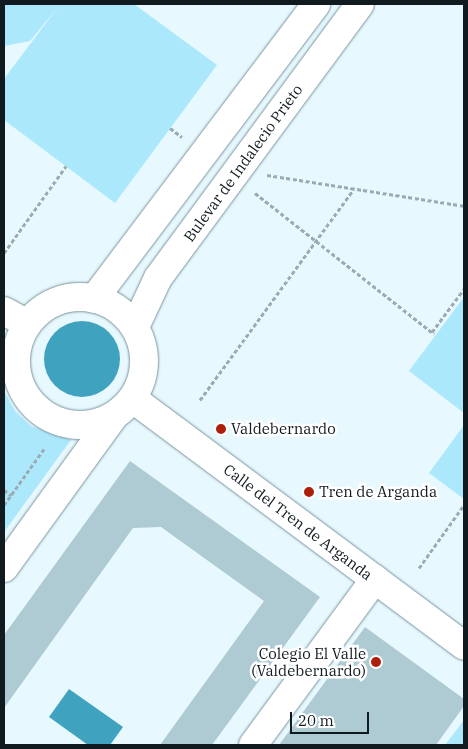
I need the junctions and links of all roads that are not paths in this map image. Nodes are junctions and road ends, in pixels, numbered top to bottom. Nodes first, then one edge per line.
1 (316, 4) edge
2 (360, 4) edge
3 (94, 299) junction
4 (4, 311) edge
5 (135, 327) junction
6 (16, 345) edge
7 (123, 407) junction
8 (4, 568) edge
9 (375, 579) junction
10 (464, 646) edge
11 (253, 745) edge

1 - 3 street
2 - 5 street, Bulevar de Indalecio Prieto
3 - 5 street
3 - 6 street
4 - 6 street
5 - 7 street
6 - 7 street
7 - 8 street
7 - 9 street, Calle del Tren de Arganda
9 - 10 street, Calle del Tren de Arganda
9 - 11 street

